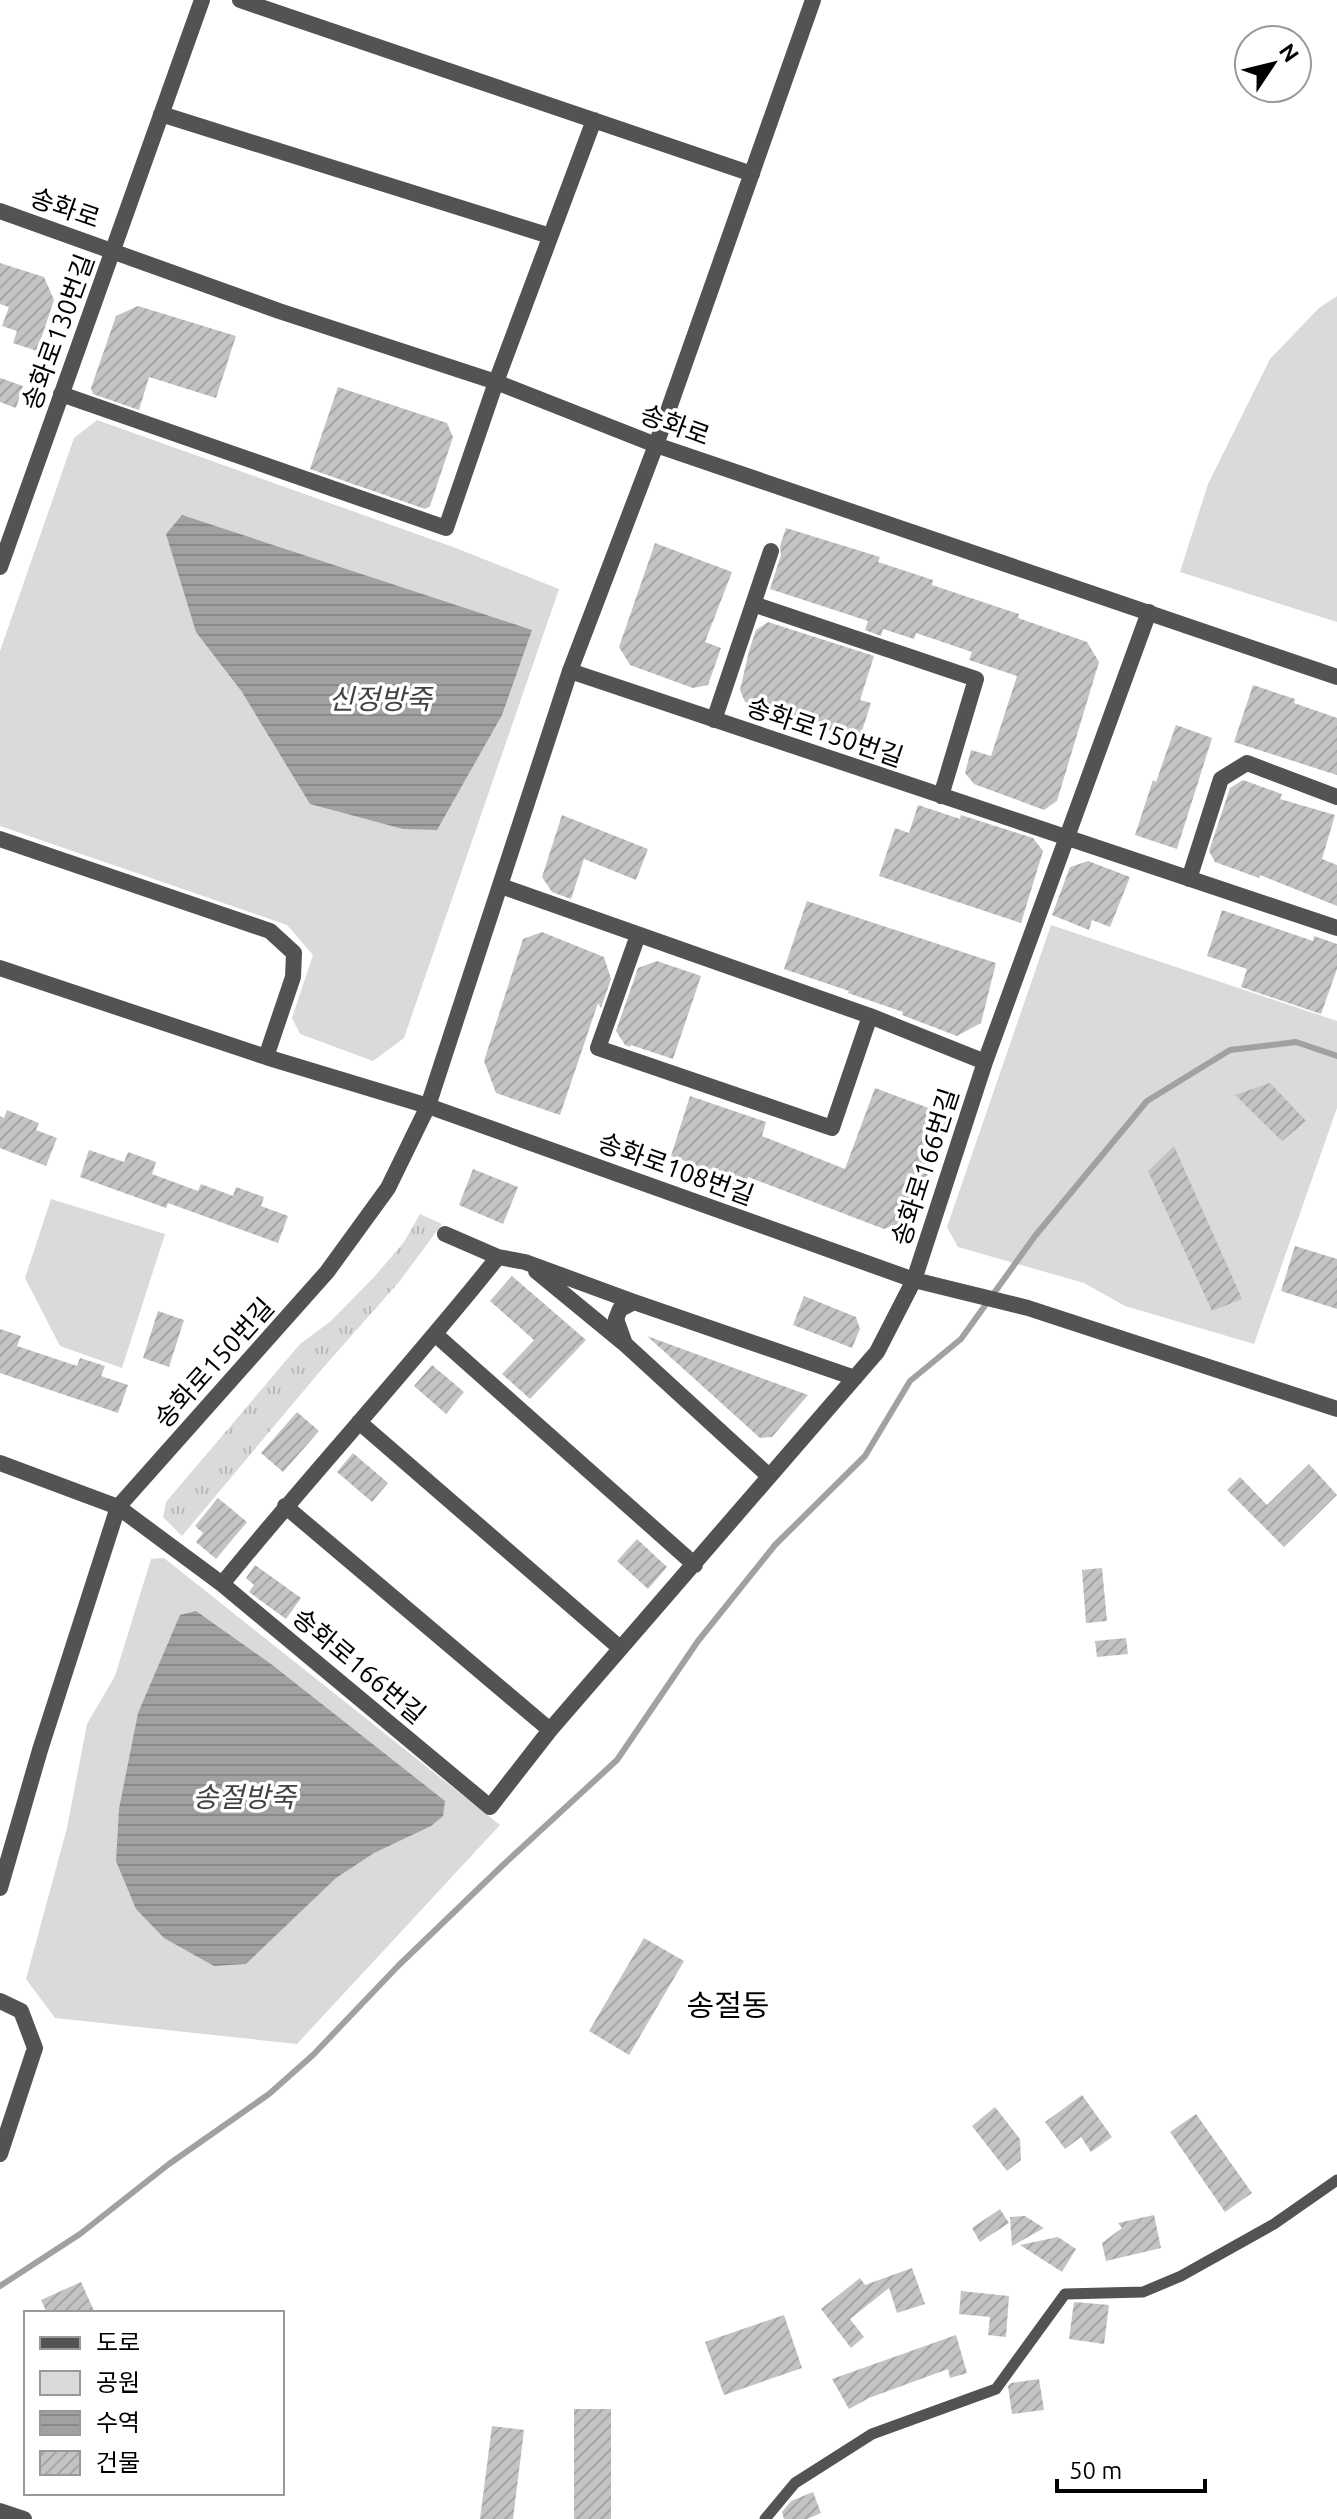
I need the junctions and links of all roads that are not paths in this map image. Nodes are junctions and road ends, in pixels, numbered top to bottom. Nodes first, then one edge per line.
1 (202, 0) edge
2 (240, 0) edge
3 (813, 0) edge
4 (161, 114) junction
5 (594, 120) junction
6 (752, 174) junction
7 (0, 211) edge
8 (550, 236) junction
9 (113, 250) junction
10 (496, 382) junction
11 (61, 394) junction
12 (656, 445) junction
13 (771, 551) dead end
14 (0, 567) edge
15 (753, 604) junction
16 (1149, 612) junction
17 (570, 671) junction
18 (1337, 677) edge
19 (714, 720) junction
20 (941, 796) junction
21 (1337, 797) edge
22 (1066, 837) junction
23 (0, 839) edge
24 (1189, 879) junction
25 (501, 886) junction
26 (1337, 928) edge
27 (638, 935) junction
28 (0, 968) edge
29 (870, 1016) junction
30 (266, 1057) junction
31 (985, 1062) junction
32 (428, 1106) junction
33 (445, 1234) dead end
34 (498, 1257) junction
35 (525, 1262) junction
36 (914, 1280) junction
37 (634, 1302) junction
38 (436, 1335) junction
39 (626, 1345) junction
40 (855, 1378) junction
41 (1337, 1409) edge
42 (359, 1422) junction
43 (0, 1463) edge
44 (769, 1476) junction
45 (285, 1506) junction
46 (118, 1507) junction
47 (695, 1565) junction
48 (222, 1584) junction
49 (620, 1648) junction
50 (550, 1730) junction
51 (0, 1888) edge
52 (0, 2001) edge
53 (0, 2154) edge
54 (1337, 2180) edge
55 (0, 2511) edge
56 (24, 2519) edge
57 (765, 2519) edge

1 - 4 street, 송화로130번길
2 - 5 street
3 - 6 street, 송화로150번길
4 - 8 street
4 - 9 street, 송화로130번길
5 - 6 street
5 - 8 street
6 - 12 street, 송화로150번길
7 - 9 street, 송화로
8 - 10 street
9 - 10 street, 송화로
9 - 11 street, 송화로130번길
10 - 11 street
10 - 12 street, 송화로
11 - 14 street, 송화로130번길
12 - 16 street, 송화로
12 - 17 street, 송화로150번길
13 - 15 street
15 - 19 street
15 - 20 street
16 - 18 street, 송화로
16 - 22 street, 송화로166번길
17 - 19 street, 송화로150번길
17 - 25 street, 송화로150번길
19 - 20 street, 송화로150번길
20 - 22 street, 송화로150번길
21 - 24 street
22 - 24 street
22 - 31 street, 송화로166번길
23 - 30 street
24 - 26 street
25 - 27 street
25 - 32 street, 송화로150번길
27 - 29 street
27 - 29 street
28 - 30 street, 송화로108번길
29 - 31 street
30 - 32 street, 송화로108번길
31 - 36 street, 송화로166번길
32 - 36 street, 송화로108번길
32 - 46 street, 송화로150번길
33 - 34 street
34 - 35 street
34 - 38 street
35 - 37 street
35 - 39 street
36 - 40 street, 송화로166번길
36 - 41 street, 송화로108번길
37 - 39 street
37 - 40 street
38 - 42 street
38 - 47 street
39 - 44 street
40 - 44 street, 송화로166번길
42 - 45 street
42 - 49 street
43 - 46 street, 송화로166번길
44 - 47 street, 송화로166번길
45 - 48 street
45 - 50 street
46 - 48 street, 송화로166번길
46 - 51 street, 송화로150번길
47 - 49 street, 송화로166번길
48 - 50 street, 송화로166번길
49 - 50 street, 송화로166번길
52 - 53 street
54 - 57 lane
55 - 56 street

